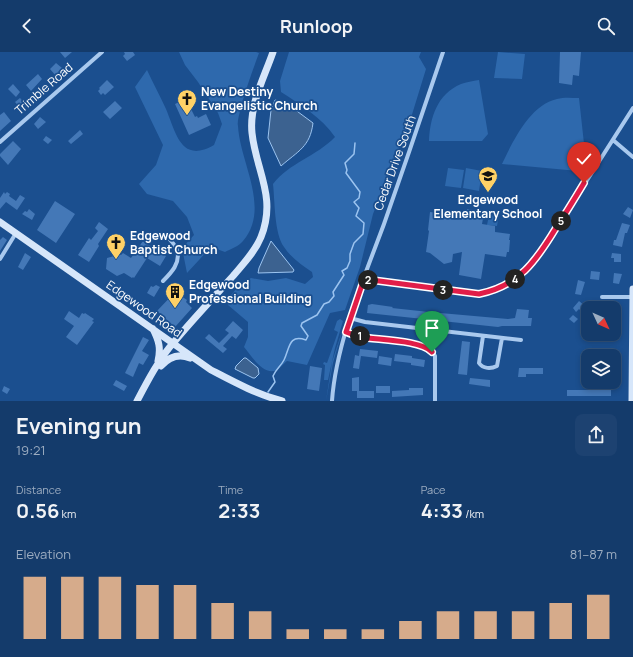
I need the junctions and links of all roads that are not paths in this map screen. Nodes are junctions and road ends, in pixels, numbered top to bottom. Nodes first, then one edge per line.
1 (102, 52) edge
2 (273, 52) edge
3 (443, 52) edge
4 (633, 108) edge
5 (613, 140) junction
6 (0, 142) edge
7 (633, 156) edge
8 (0, 222) edge
9 (16, 233) junction
10 (168, 237) dead end
11 (0, 259) edge
12 (364, 279) junction
13 (163, 281) dead end
14 (633, 289) edge
15 (602, 297) dead end
16 (633, 297) edge
17 (350, 318) junction
18 (152, 328) junction
19 (346, 332) junction
20 (483, 336) junction
21 (502, 338) junction
22 (521, 340) dead end
23 (173, 343) junction
24 (200, 362) junction
25 (157, 366) junction
26 (149, 377) junction
27 (137, 401) edge
28 (282, 401) edge
29 (332, 401) edge
30 (435, 401) edge
31 (632, 401) edge

1 - 6 street, Trimble Road
2 - 23 street
3 - 12 street, Cedar Drive South
4 - 5 street
5 - 7 street
5 - 12 street
8 - 9 street, Edgewood Road
9 - 11 street
9 - 18 street, Edgewood Road
10 - 13 street
12 - 17 street, Cedar Drive South
14 - 16 street
15 - 16 street
16 - 31 street
17 - 19 street, Cedar Drive South
17 - 20 street
18 - 23 street, Edgewood Road
18 - 25 street
19 - 29 street, Cedar Drive South
19 - 30 street
20 - 21 street
20 - 21 street
21 - 22 street
23 - 24 street, Edgewood Road
23 - 25 street
24 - 26 street
24 - 28 street, Edgewood Road
25 - 26 street
26 - 27 street

